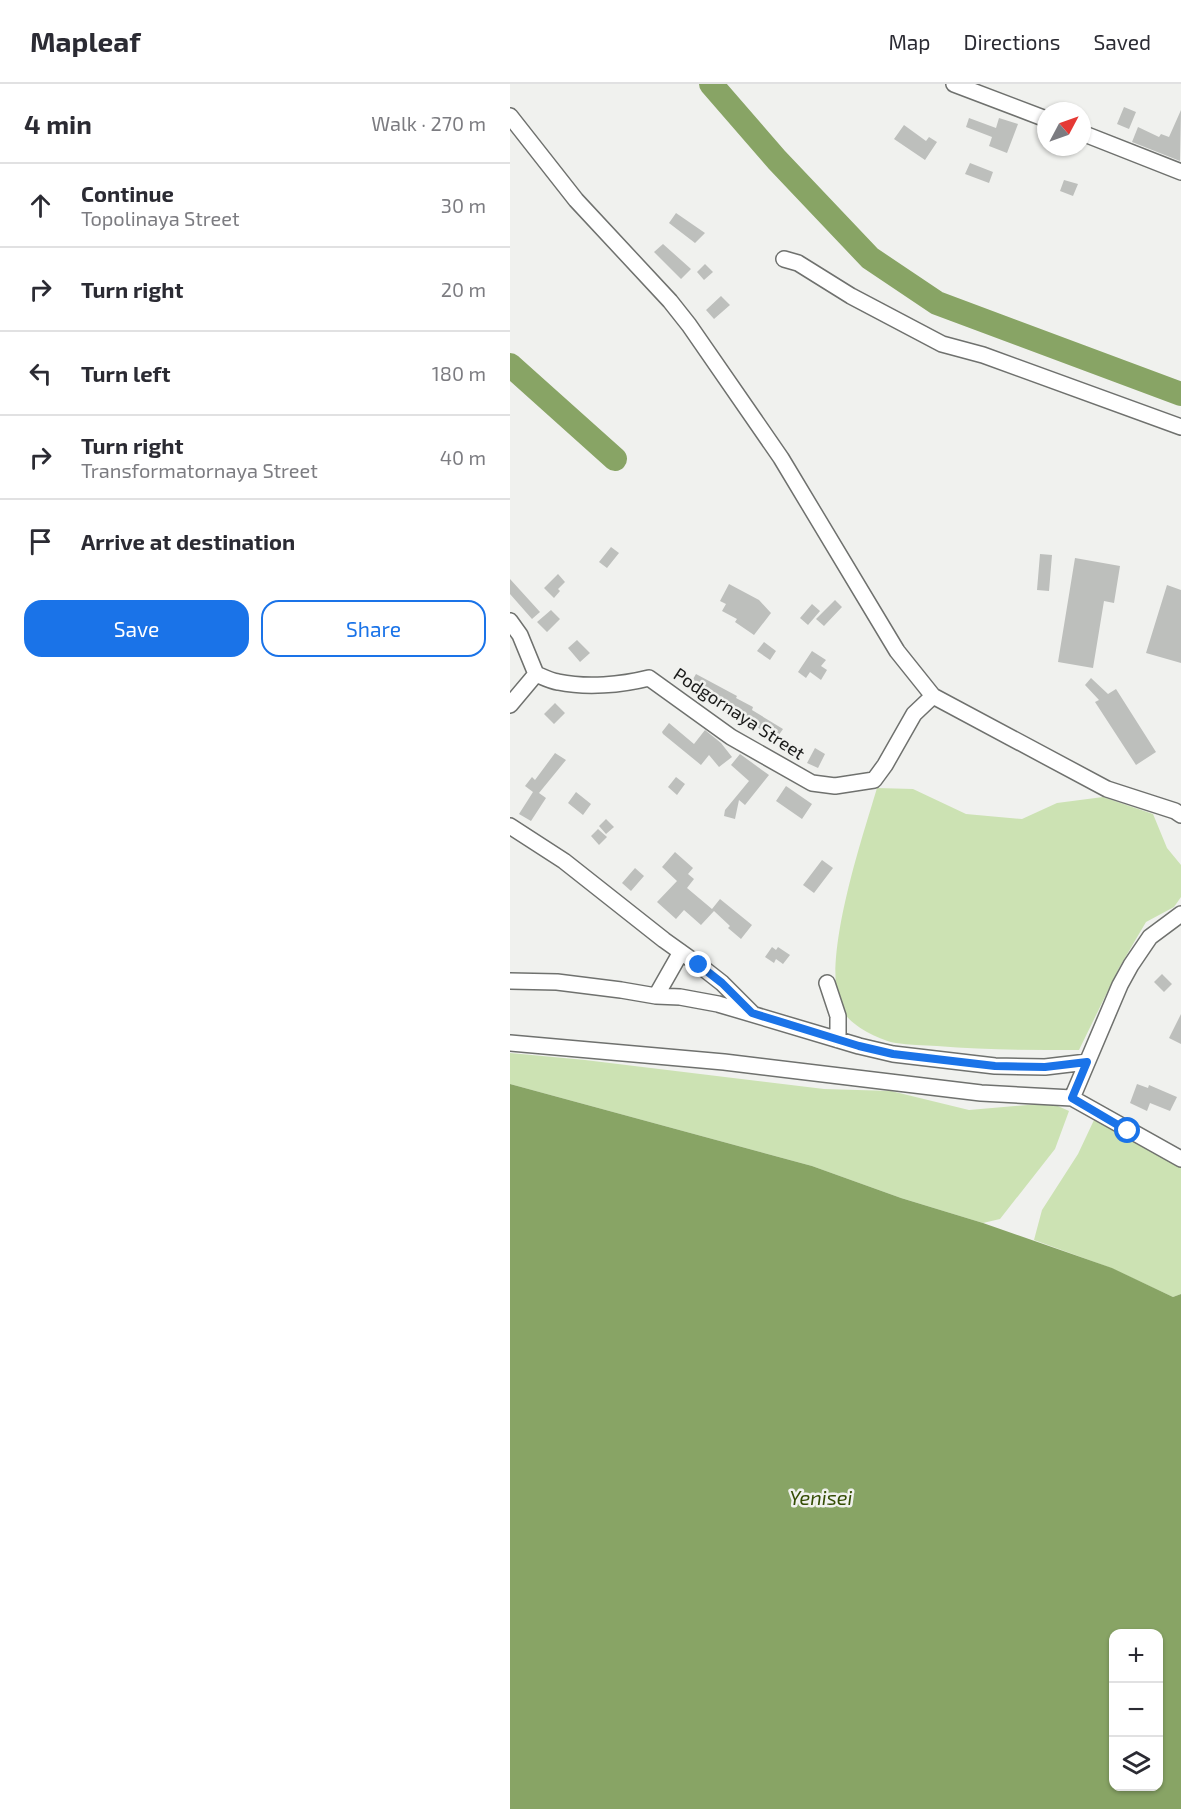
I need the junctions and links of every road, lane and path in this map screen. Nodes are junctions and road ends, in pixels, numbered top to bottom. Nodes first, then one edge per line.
1 (954, 84) edge
2 (510, 116) edge
3 (1037, 116) edge
4 (1091, 137) edge
5 (1181, 172) edge
6 (784, 259) dead end
7 (1181, 427) edge
8 (510, 621) edge
9 (536, 674) junction
10 (933, 696) junction
11 (510, 705) edge
12 (1181, 815) edge
13 (510, 826) edge
14 (1181, 914) edge
15 (681, 952) junction
16 (510, 981) edge
17 (826, 982) dead end
18 (656, 996) junction
19 (752, 1013) junction
20 (838, 1040) junction
21 (510, 1043) edge
22 (1087, 1062) junction
23 (1072, 1098) junction
24 (1181, 1159) edge

1 - 3 street
2 - 10 street
4 - 5 street
6 - 7 street
8 - 9 street
9 - 10 street, Podgornaya Street
9 - 11 street
10 - 12 street
13 - 15 street
14 - 22 street
15 - 18 street
15 - 19 street
16 - 18 street
17 - 20 street
18 - 19 street
19 - 20 street
20 - 22 street
21 - 23 street
22 - 23 street
23 - 24 street

